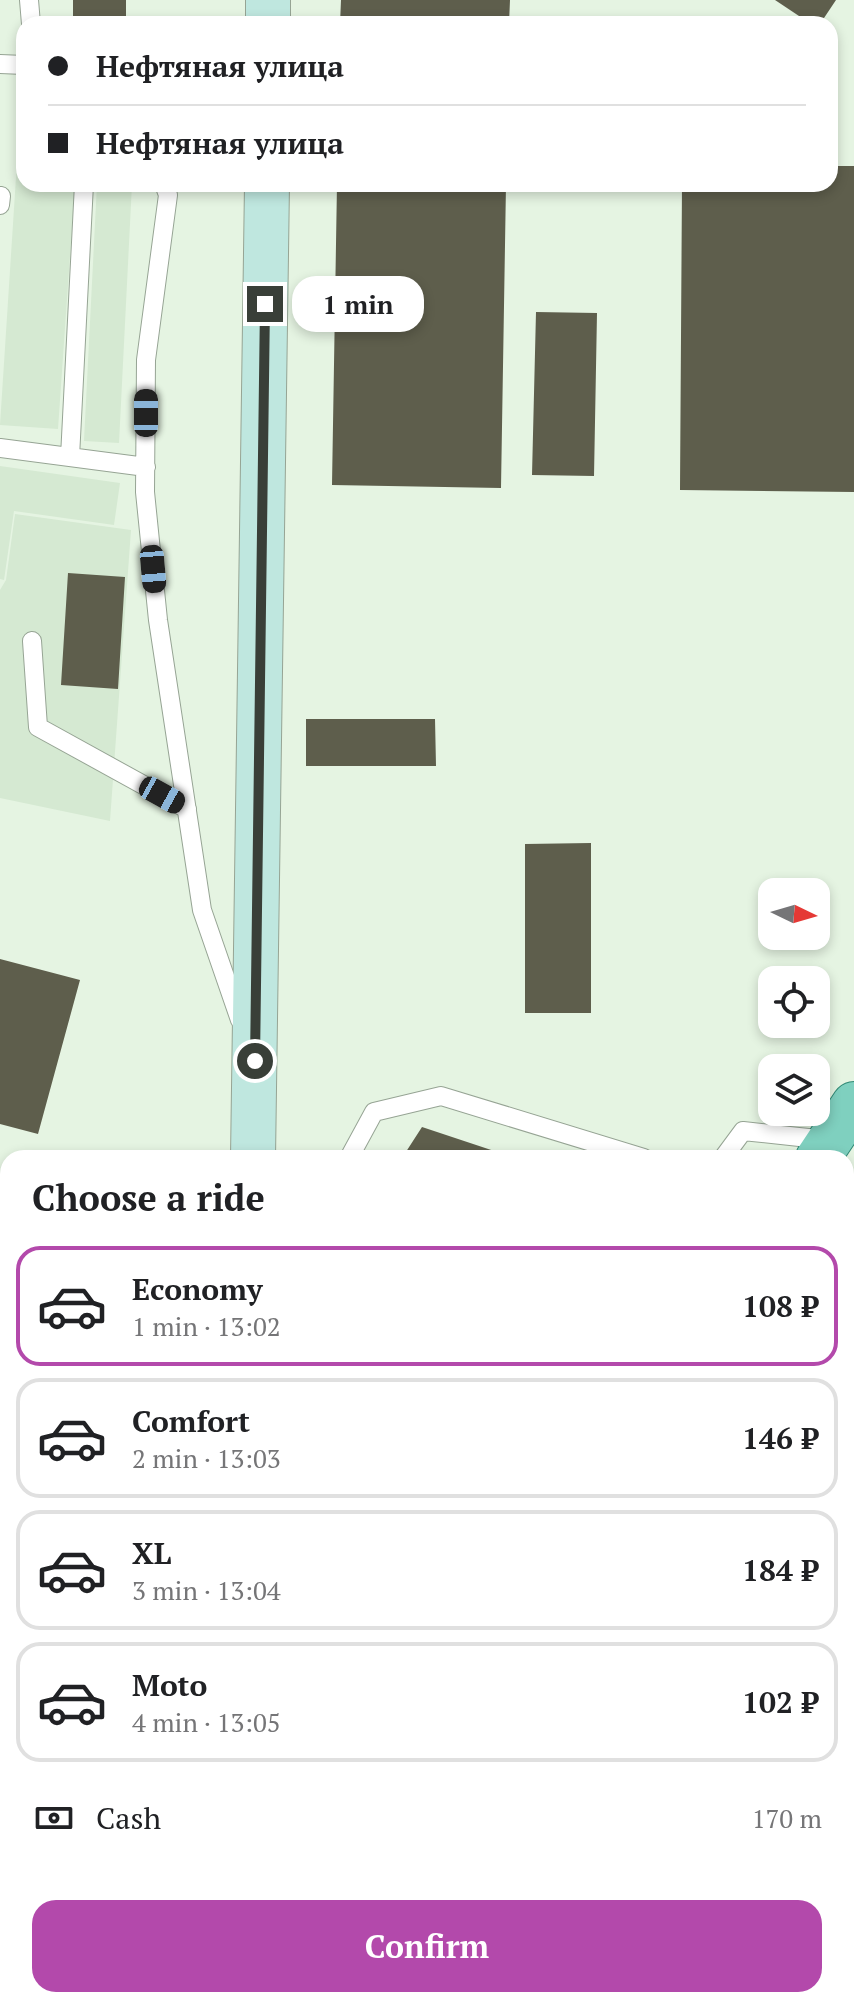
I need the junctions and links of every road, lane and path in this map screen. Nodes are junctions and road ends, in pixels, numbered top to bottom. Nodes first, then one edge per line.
1 (84, 192) edge
2 (167, 192) edge
3 (267, 192) edge
4 (1, 196) edge
5 (0, 205) edge
6 (0, 448) edge
7 (70, 457) junction
8 (146, 467) junction
9 (32, 641) dead end
10 (187, 809) junction
11 (255, 1061) junction
12 (854, 1104) edge
13 (824, 1149) edge
14 (253, 1150) edge
15 (353, 1150) edge
16 (618, 1150) edge
17 (729, 1150) edge

1 - 7 lane
2 - 8 lane
3 - 11 street
4 - 5 lane
6 - 7 lane
7 - 8 lane
8 - 10 lane
9 - 10 lane
10 - 11 lane
11 - 14 street
12 - 13 main road
13 - 17 lane
15 - 16 lane

